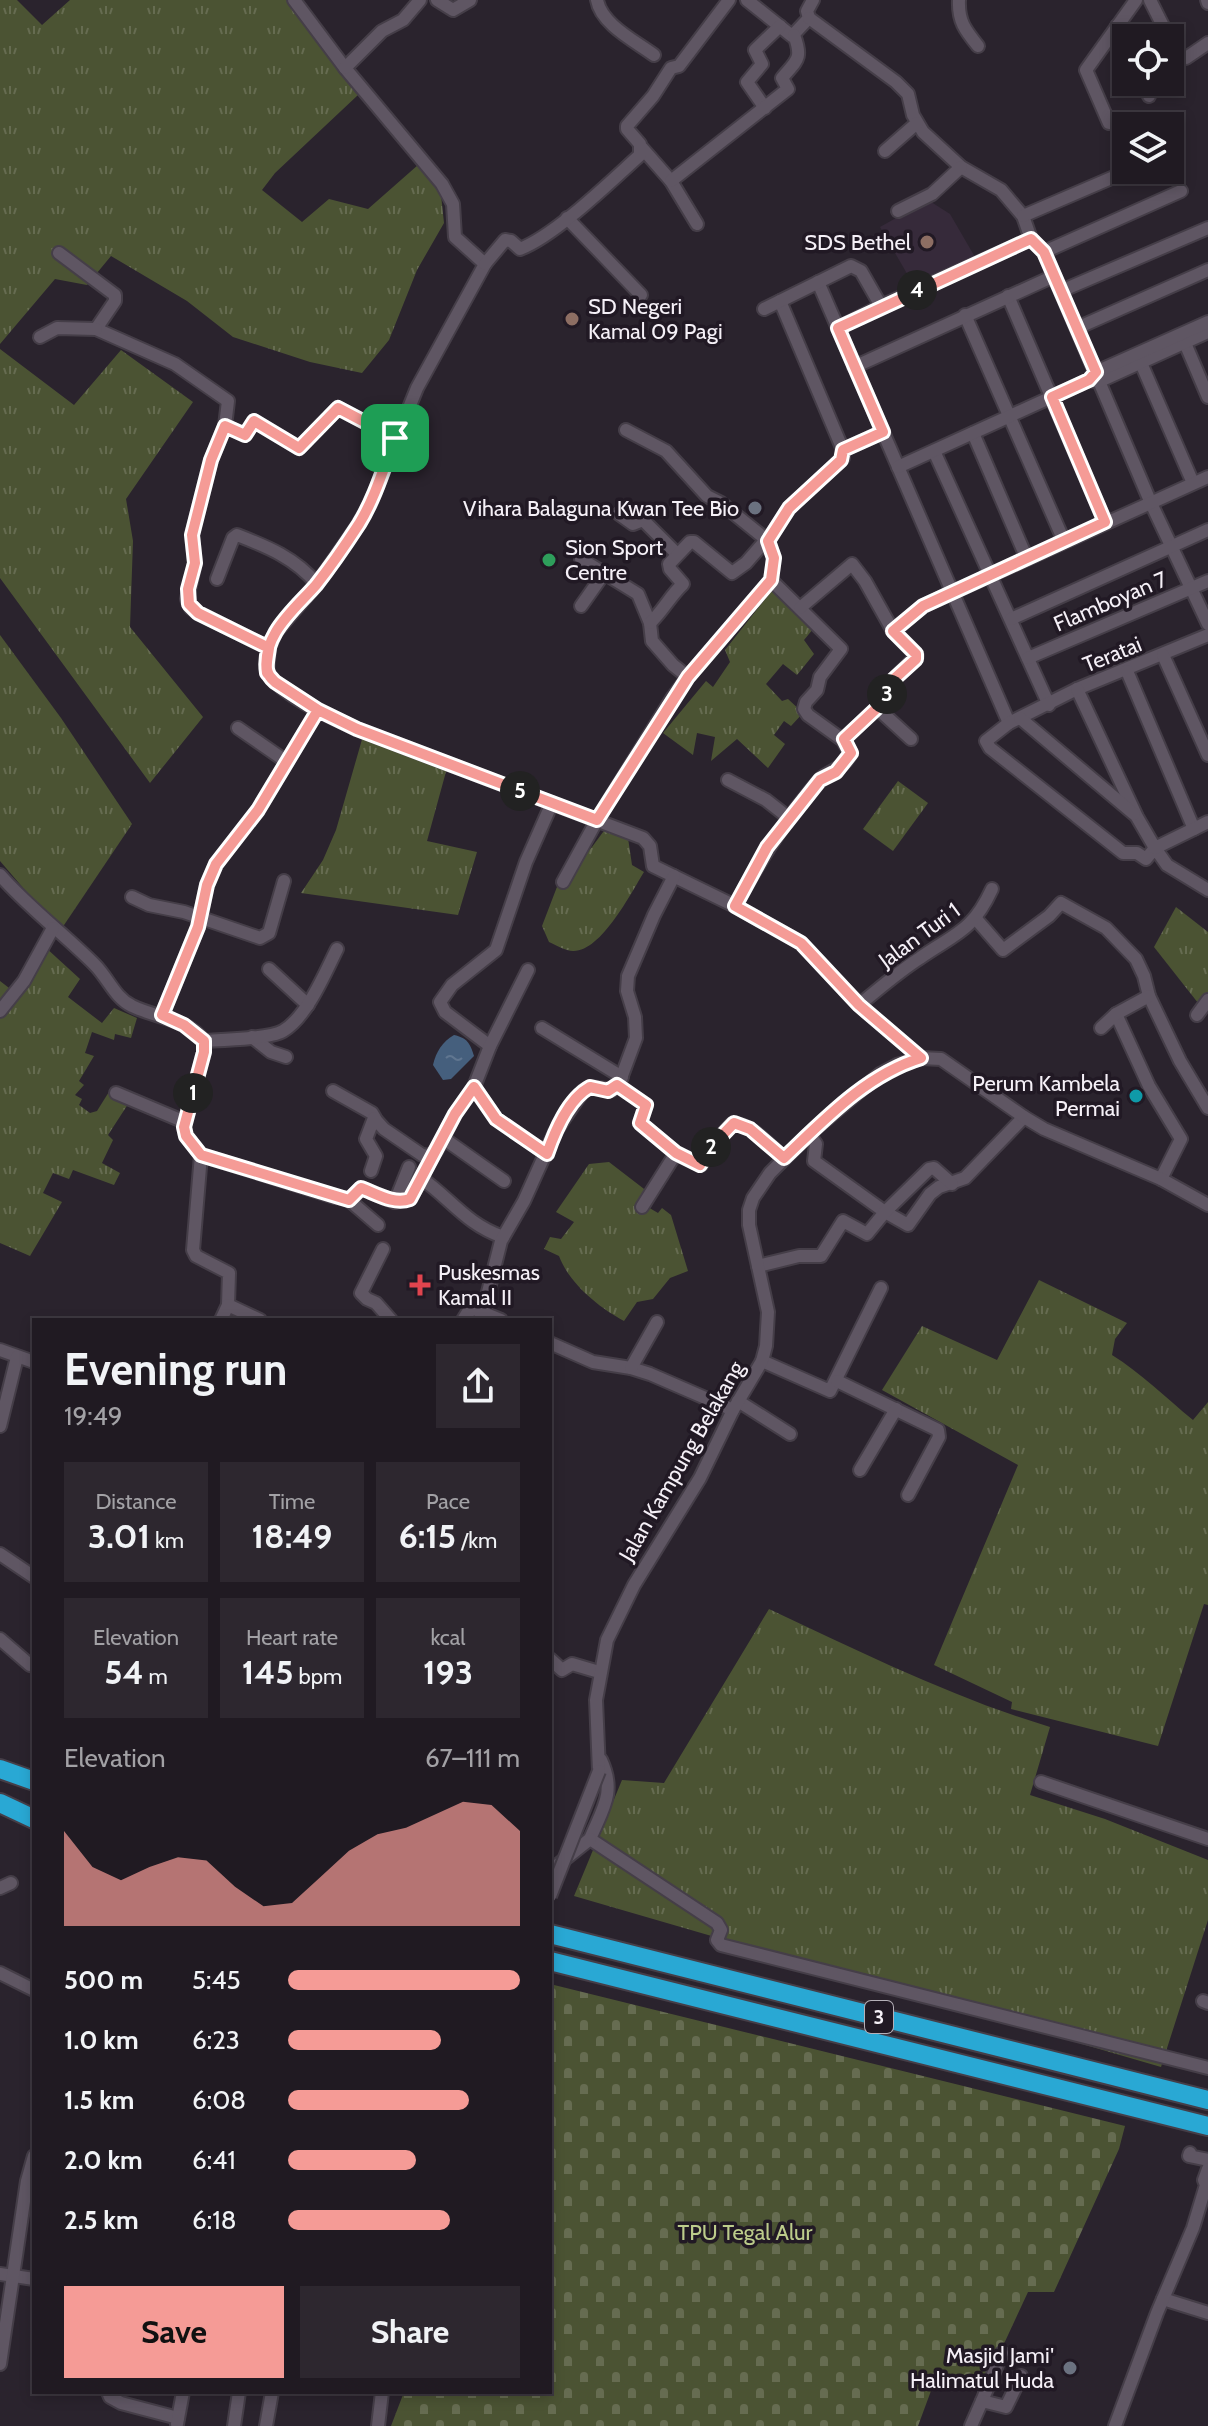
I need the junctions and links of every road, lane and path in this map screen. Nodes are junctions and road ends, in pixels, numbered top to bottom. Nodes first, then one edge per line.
1 (294, 0) edge
2 (420, 0) edge
3 (437, 0) edge
4 (470, 0) edge
5 (729, 0) edge
6 (747, 0) edge
7 (813, 0) edge
8 (959, 0) edge
9 (1136, 0) edge
10 (1150, 0) edge
11 (594, 2) edge
12 (809, 18) junction
13 (1118, 24) edge
14 (1162, 24) edge
15 (780, 26) junction
16 (1112, 33) edge
17 (794, 35) junction
18 (1208, 43) edge
19 (978, 46) dead end
20 (654, 55) dead end
21 (1184, 58) edge
22 (345, 68) junction
23 (765, 108) junction
24 (917, 123) junction
25 (1109, 123) dead end
26 (642, 148) junction
27 (885, 151) dead end
28 (961, 167) junction
29 (1112, 178) edge
30 (671, 181) junction
31 (1181, 191) dead end
32 (898, 211) dead end
33 (1023, 216) junction
34 (567, 218) junction
35 (697, 224) dead end
36 (1208, 228) edge
37 (1031, 239) junction
38 (1044, 252) junction
39 (59, 253) dead end
40 (485, 264) junction
41 (1208, 270) edge
42 (1054, 276) junction
43 (818, 282) junction
44 (1061, 291) junction
45 (641, 295) dead end
46 (1008, 296) junction
47 (780, 301) junction
48 (881, 306) junction
49 (764, 309) dead end
50 (965, 315) junction
51 (1208, 322) edge
52 (838, 328) junction
53 (1077, 328) junction
54 (96, 329) junction
55 (1208, 332) edge
56 (40, 337) dead end
57 (1185, 343) junction
58 (1141, 363) junction
59 (854, 367) junction
60 (1095, 378) junction
61 (1052, 397) junction
62 (1208, 397) edge
63 (1011, 416) junction
64 (225, 426) junction
65 (626, 430) dead end
66 (883, 432) junction
67 (973, 433) junction
68 (395, 438) junction
69 (843, 450) junction
70 (934, 451) junction
71 (898, 467) junction
72 (1208, 477) edge
73 (1193, 483) junction
74 (1150, 501) junction
75 (619, 514) dead end
76 (1105, 522) junction
77 (1208, 530) edge
78 (767, 540) junction
79 (1064, 541) junction
80 (1172, 546) junction
81 (677, 554) junction
82 (581, 559) dead end
83 (1027, 559) junction
84 (605, 572) junction
85 (991, 576) junction
86 (217, 579) dead end
87 (771, 580) junction
88 (1208, 581) edge
89 (317, 584) junction
90 (1191, 589) junction
91 (953, 594) junction
92 (581, 606) dead end
93 (800, 608) junction
94 (1011, 619) junction
95 (650, 623) junction
96 (1208, 624) edge
97 (893, 631) junction
98 (1204, 636) edge
99 (269, 648) junction
100 (1208, 652) edge
101 (1163, 655) junction
102 (1028, 658) junction
103 (1127, 671) junction
104 (688, 677) junction
105 (1077, 689) junction
106 (1049, 705) junction
107 (877, 708) junction
108 (318, 710) junction
109 (1020, 718) junction
110 (238, 728) dead end
111 (911, 739) dead end
112 (844, 741) junction
113 (1208, 755) edge
114 (287, 762) junction
115 (728, 780) dead end
116 (552, 803) junction
117 (1137, 817) junction
118 (789, 818) junction
119 (597, 820) junction
120 (1208, 822) edge
121 (1194, 829) junction
122 (1155, 848) junction
123 (0, 875) edge
124 (674, 876) junction
125 (1208, 876) edge
126 (284, 881) dead end
127 (563, 882) dead end
128 (1195, 882) junction
129 (992, 889) dead end
130 (1208, 890) edge
131 (132, 897) dead end
132 (735, 906) junction
133 (976, 919) junction
134 (201, 920) junction
135 (56, 930) junction
136 (337, 949) dead end
137 (269, 969) dead end
138 (528, 970) dead end
139 (1147, 997) junction
140 (1208, 1000) edge
141 (308, 1005) junction
142 (859, 1005) junction
143 (0, 1011) edge
144 (1116, 1014) junction
145 (162, 1015) junction
146 (1197, 1015) dead end
147 (542, 1028) dead end
148 (1101, 1028) dead end
149 (252, 1037) junction
150 (204, 1041) junction
151 (490, 1046) junction
152 (286, 1057) dead end
153 (921, 1058) junction
154 (619, 1081) junction
155 (474, 1087) junction
156 (333, 1091) dead end
157 (116, 1093) dead end
158 (1208, 1108) edge
159 (1024, 1117) junction
160 (375, 1118) junction
161 (185, 1122) junction
162 (809, 1134) junction
163 (443, 1138) junction
164 (676, 1153) junction
165 (547, 1154) junction
166 (201, 1155) junction
167 (433, 1155) junction
168 (784, 1158) junction
169 (409, 1167) dead end
170 (371, 1171) dead end
171 (421, 1178) junction
172 (1161, 1179) junction
173 (504, 1181) dead end
174 (952, 1184) junction
175 (349, 1200) junction
176 (395, 1202) junction
177 (1208, 1205) edge
178 (642, 1207) dead end
179 (885, 1212) junction
180 (378, 1225) dead end
181 (503, 1237) junction
182 (383, 1249) dead end
183 (758, 1266) junction
184 (881, 1288) dead end
185 (228, 1305) junction
186 (483, 1312) junction
187 (222, 1318) edge
188 (256, 1318) edge
189 (389, 1318) edge
190 (465, 1318) edge
191 (496, 1318) edge
192 (657, 1322) dead end
193 (552, 1349) edge
194 (0, 1350) edge
195 (17, 1357) junction
196 (32, 1361) edge
197 (762, 1361) junction
198 (631, 1368) junction
199 (837, 1381) junction
200 (735, 1406) junction
201 (896, 1409) junction
202 (0, 1426) edge
203 (790, 1434) dead end
204 (860, 1470) dead end
205 (908, 1495) dead end
206 (0, 1554) edge
207 (32, 1576) edge
208 (0, 1639) edge
209 (552, 1661) edge
210 (32, 1664) edge
211 (599, 1672) junction
212 (599, 1756) junction
213 (0, 1769) edge
214 (32, 1780) edge
215 (1041, 1782) dead end
216 (0, 1806) edge
217 (32, 1818) edge
218 (0, 1819) edge
219 (32, 1826) edge
220 (590, 1839) junction
221 (1208, 1839) edge
222 (552, 1869) edge
223 (552, 1891) edge
224 (552, 1935) edge
225 (552, 1962) edge
226 (0, 1973) edge
227 (32, 1989) edge
228 (1208, 2068) edge
229 (1208, 2100) edge
230 (1208, 2126) edge
231 (1190, 2153) dead end
232 (1208, 2160) edge
233 (1202, 2175) edge
234 (31, 2182) edge
235 (1193, 2228) junction
236 (28, 2232) edge
237 (1208, 2233) edge
238 (0, 2274) edge
239 (14, 2276) junction
240 (32, 2279) edge
241 (1163, 2299) junction
242 (1208, 2313) edge
243 (1002, 2353) dead end
244 (0, 2364) edge
245 (1021, 2376) dead end
246 (109, 2394) edge
247 (183, 2394) edge
248 (239, 2394) edge
249 (272, 2394) edge
250 (382, 2394) edge
251 (982, 2401) junction
252 (178, 2422) edge
253 (234, 2426) edge
254 (266, 2426) edge
255 (378, 2426) edge
256 (971, 2426) edge
257 (1115, 2426) edge

1 - 22 street
2 - 22 street
3 - 4 street
5 - 26 street
6 - 15 street
7 - 12 street
8 - 19 street
9 - 13 street
10 - 14 street
11 - 20 street
12 - 17 street
12 - 24 street
15 - 17 street
15 - 23 street
16 - 25 street
17 - 23 street
18 - 21 street
22 - 40 street
23 - 30 street
24 - 27 street
24 - 28 street
26 - 30 street
26 - 34 street
28 - 32 street
28 - 33 street
29 - 33 street
30 - 35 street
31 - 38 street
33 - 37 street
34 - 40 street
34 - 45 street
36 - 44 street
37 - 38 street
37 - 48 street
38 - 42 street
39 - 54 street
40 - 68 street
41 - 53 street
42 - 44 street
42 - 46 street
43 - 47 street
43 - 48 street
43 - 52 street
44 - 53 street
46 - 50 street
46 - 61 street
47 - 49 street
47 - 69 street
48 - 52 street
50 - 59 street
50 - 63 street
51 - 60 street
52 - 59 street
53 - 60 street
54 - 56 street
54 - 64 street
55 - 57 street
57 - 58 street
57 - 62 street
58 - 60 street
58 - 73 street
59 - 66 street
60 - 61 street
60 - 74 street
61 - 63 street
61 - 76 street
63 - 67 street
63 - 79 street
64 - 68 street
64 - 99 street
65 - 78 street
66 - 69 street
66 - 71 street
67 - 70 street
67 - 83 street
68 - 89 street
69 - 78 street
70 - 71 street
70 - 85 street
71 - 91 street
72 - 73 street
73 - 74 street
74 - 76 street
74 - 80 street
75 - 81 street
76 - 79 street
77 - 80 street
78 - 81 street
78 - 87 street
79 - 83 street
80 - 90 street
80 - 94 street
81 - 95 street
82 - 84 street
83 - 85 street
84 - 92 street
84 - 95 street
85 - 91 street
85 - 94 street
86 - 89 street
87 - 93 street
87 - 104 street
88 - 90 street, Flamboyan 7
89 - 99 street
90 - 96 street
90 - 102 street, Flamboyan 7
91 - 97 street
91 - 109 street
93 - 97 street
93 - 112 street
94 - 102 street
95 - 104 street
97 - 107 street
98 - 100 street
98 - 101 street, Teratai
99 - 108 street
101 - 103 street, Teratai
101 - 113 street
102 - 106 street
103 - 105 street, Teratai
103 - 121 street
104 - 119 street
105 - 106 street, Teratai
105 - 117 street
106 - 109 street, Teratai
107 - 111 street
107 - 112 street
108 - 114 street
108 - 116 street
109 - 117 street
109 - 122 street
110 - 114 street
112 - 118 street
114 - 134 street
115 - 118 street
116 - 119 street
116 - 151 street
117 - 122 street
118 - 132 street
119 - 124 street
119 - 127 street
120 - 121 street
121 - 122 street
122 - 128 street
123 - 135 street
124 - 132 street
124 - 154 street
125 - 128 street
126 - 134 street
128 - 130 street
129 - 133 street, Jalan Turi 1
131 - 134 street
132 - 142 street
133 - 139 street
133 - 142 street, Jalan Turi 1
134 - 145 street
135 - 143 street
135 - 145 street
136 - 141 street
137 - 141 street
138 - 151 street
139 - 144 street
139 - 158 street
140 - 146 street
141 - 149 street
142 - 153 street
144 - 148 street
144 - 172 street
145 - 150 street
147 - 154 street
149 - 150 street
149 - 152 street
150 - 161 street
151 - 155 street
153 - 159 street
153 - 162 street, Jalan Kampung Belakang
154 - 164 street
154 - 165 street
155 - 163 street
155 - 165 street
156 - 160 street
157 - 161 street
159 - 172 street
159 - 174 street
160 - 167 street
160 - 170 street
161 - 166 street
162 - 168 street, Jalan Kampung Belakang
162 - 179 street
163 - 167 street
163 - 173 street
164 - 168 street
164 - 178 street
165 - 181 street
166 - 175 street
166 - 185 street
167 - 171 street
168 - 183 street, Jalan Kampung Belakang
169 - 176 street
171 - 176 street
171 - 181 street
172 - 177 street
174 - 179 street
174 - 179 street
175 - 176 street
175 - 180 street
179 - 183 street
181 - 186 street
182 - 189 street
183 - 197 street, Jalan Kampung Belakang
184 - 199 street
185 - 187 street
185 - 188 street
186 - 190 street
186 - 191 street
192 - 198 street
193 - 198 street
194 - 195 street
195 - 196 street
195 - 202 street
197 - 199 street
197 - 200 street, Jalan Kampung Belakang
198 - 200 street
199 - 201 street
200 - 203 street
200 - 211 street, Jalan Kampung Belakang
201 - 204 street
201 - 205 street
206 - 207 street
208 - 210 street
209 - 211 street
211 - 212 street, Jalan Kampung Belakang
212 - 220 street
212 - 223 street, Jalan Kampung Belakang, bridge
213 - 214 highway
215 - 221 street
216 - 217 highway
218 - 219 highway
220 - 222 street
220 - 228 street
224 - 229 highway, 3
225 - 230 highway, 3
226 - 227 street
231 - 232 street
233 - 235 street
234 - 236 street
235 - 237 street
235 - 241 street
236 - 239 street
238 - 239 street
239 - 240 street
239 - 244 street
241 - 242 street
241 - 257 street
243 - 251 street
245 - 251 street
246 - 252 street
247 - 252 street
248 - 253 street
249 - 254 street
250 - 255 street
251 - 256 street

